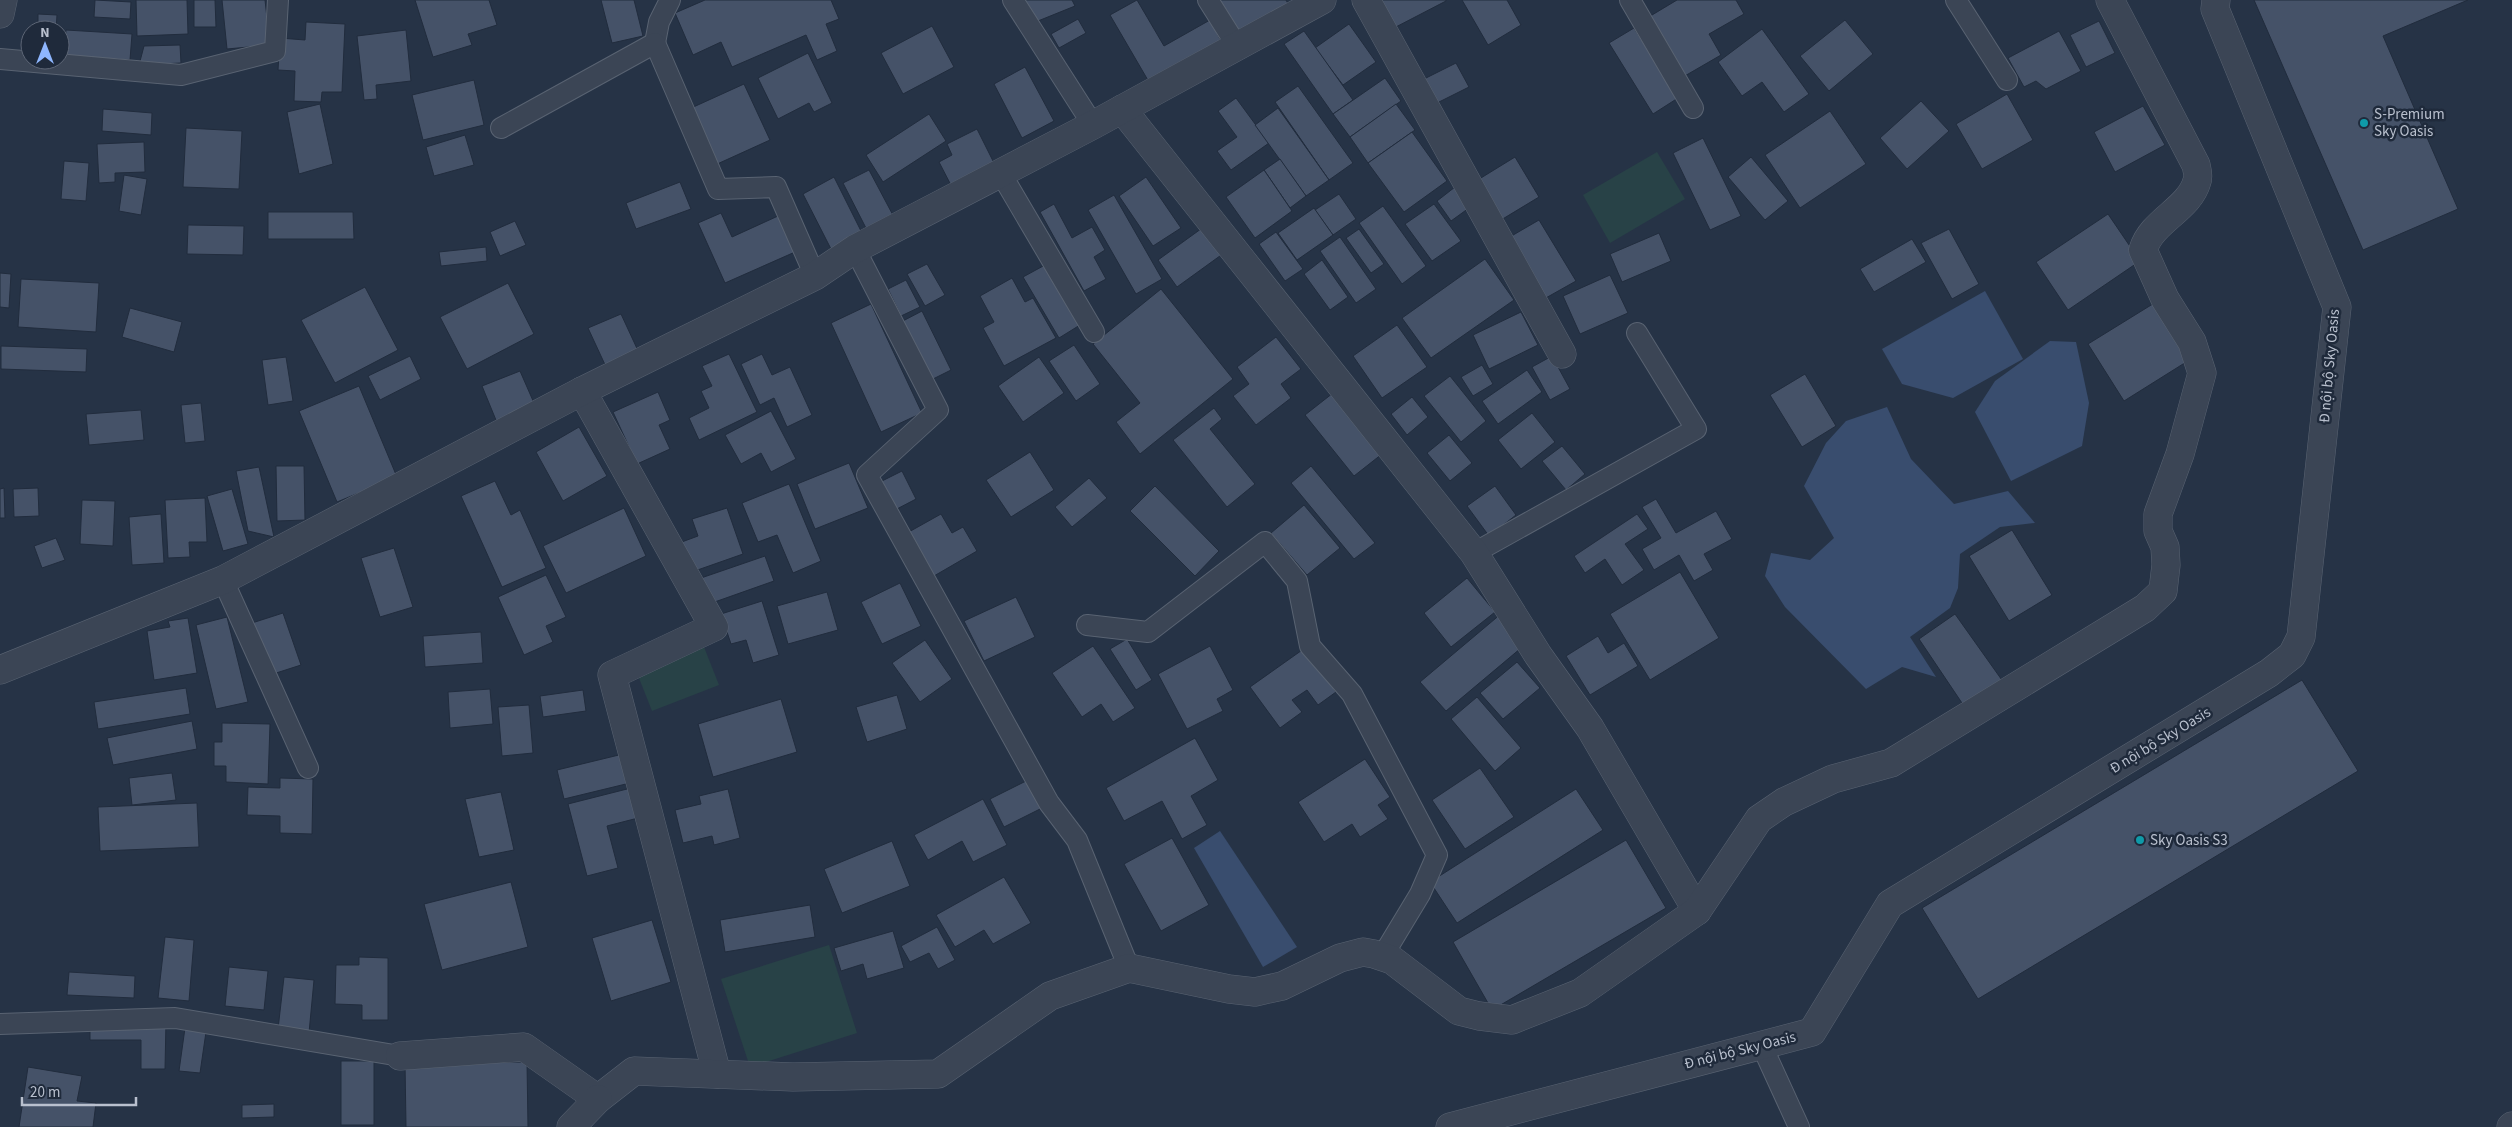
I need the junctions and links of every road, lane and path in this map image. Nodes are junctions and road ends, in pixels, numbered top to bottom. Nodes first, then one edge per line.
1 (3, 0) edge
2 (278, 0) edge
3 (670, 0) edge
4 (1012, 0) edge
5 (1208, 0) edge
6 (1322, 0) edge
7 (1366, 0) edge
8 (1630, 0) edge
9 (1956, 0) edge
10 (2110, 0) edge
11 (2216, 0) edge
12 (0, 14) edge
13 (655, 43) junction
14 (1237, 46) junction
15 (0, 59) edge
16 (2007, 80) dead end
17 (1693, 108) dead end
18 (1122, 109) junction
19 (1092, 124) junction
20 (501, 128) dead end
21 (1000, 172) junction
22 (856, 248) junction
23 (815, 276) junction
24 (1094, 332) dead end
25 (1637, 333) dead end
26 (1562, 354) dead end
27 (582, 391) junction
28 (1474, 552) junction
29 (223, 580) junction
30 (1087, 625) dead end
31 (0, 670) edge
32 (308, 768) dead end
33 (1697, 911) junction
34 (1382, 957) junction
35 (1129, 968) junction
36 (0, 1024) edge
37 (1761, 1044) junction
38 (400, 1056) joint
39 (717, 1074) junction
40 (598, 1099) junction
41 (571, 1127) edge
42 (1450, 1127) edge
43 (1799, 1127) edge

1 - 12 street
2 - 15 lane
3 - 13 lane
4 - 19 lane
5 - 14 lane
6 - 14 street
7 - 26 street
8 - 17 lane
9 - 16 lane
10 - 33 street
11 - 37 street, Đ nội bộ Sky Oasis
13 - 20 lane
13 - 23 lane
14 - 18 street
18 - 19 street
18 - 28 street
19 - 21 street
21 - 22 street
21 - 24 lane
22 - 23 street
22 - 35 lane
23 - 27 street
25 - 28 lane
27 - 29 street
27 - 39 street
28 - 33 street
29 - 31 street
29 - 32 lane
30 - 34 lane
33 - 34 street
34 - 35 street
35 - 39 street
36 - 38 lane
37 - 42 street, Đ nội bộ Sky Oasis
37 - 43 lane
38 - 40 street
39 - 40 street
40 - 41 street

